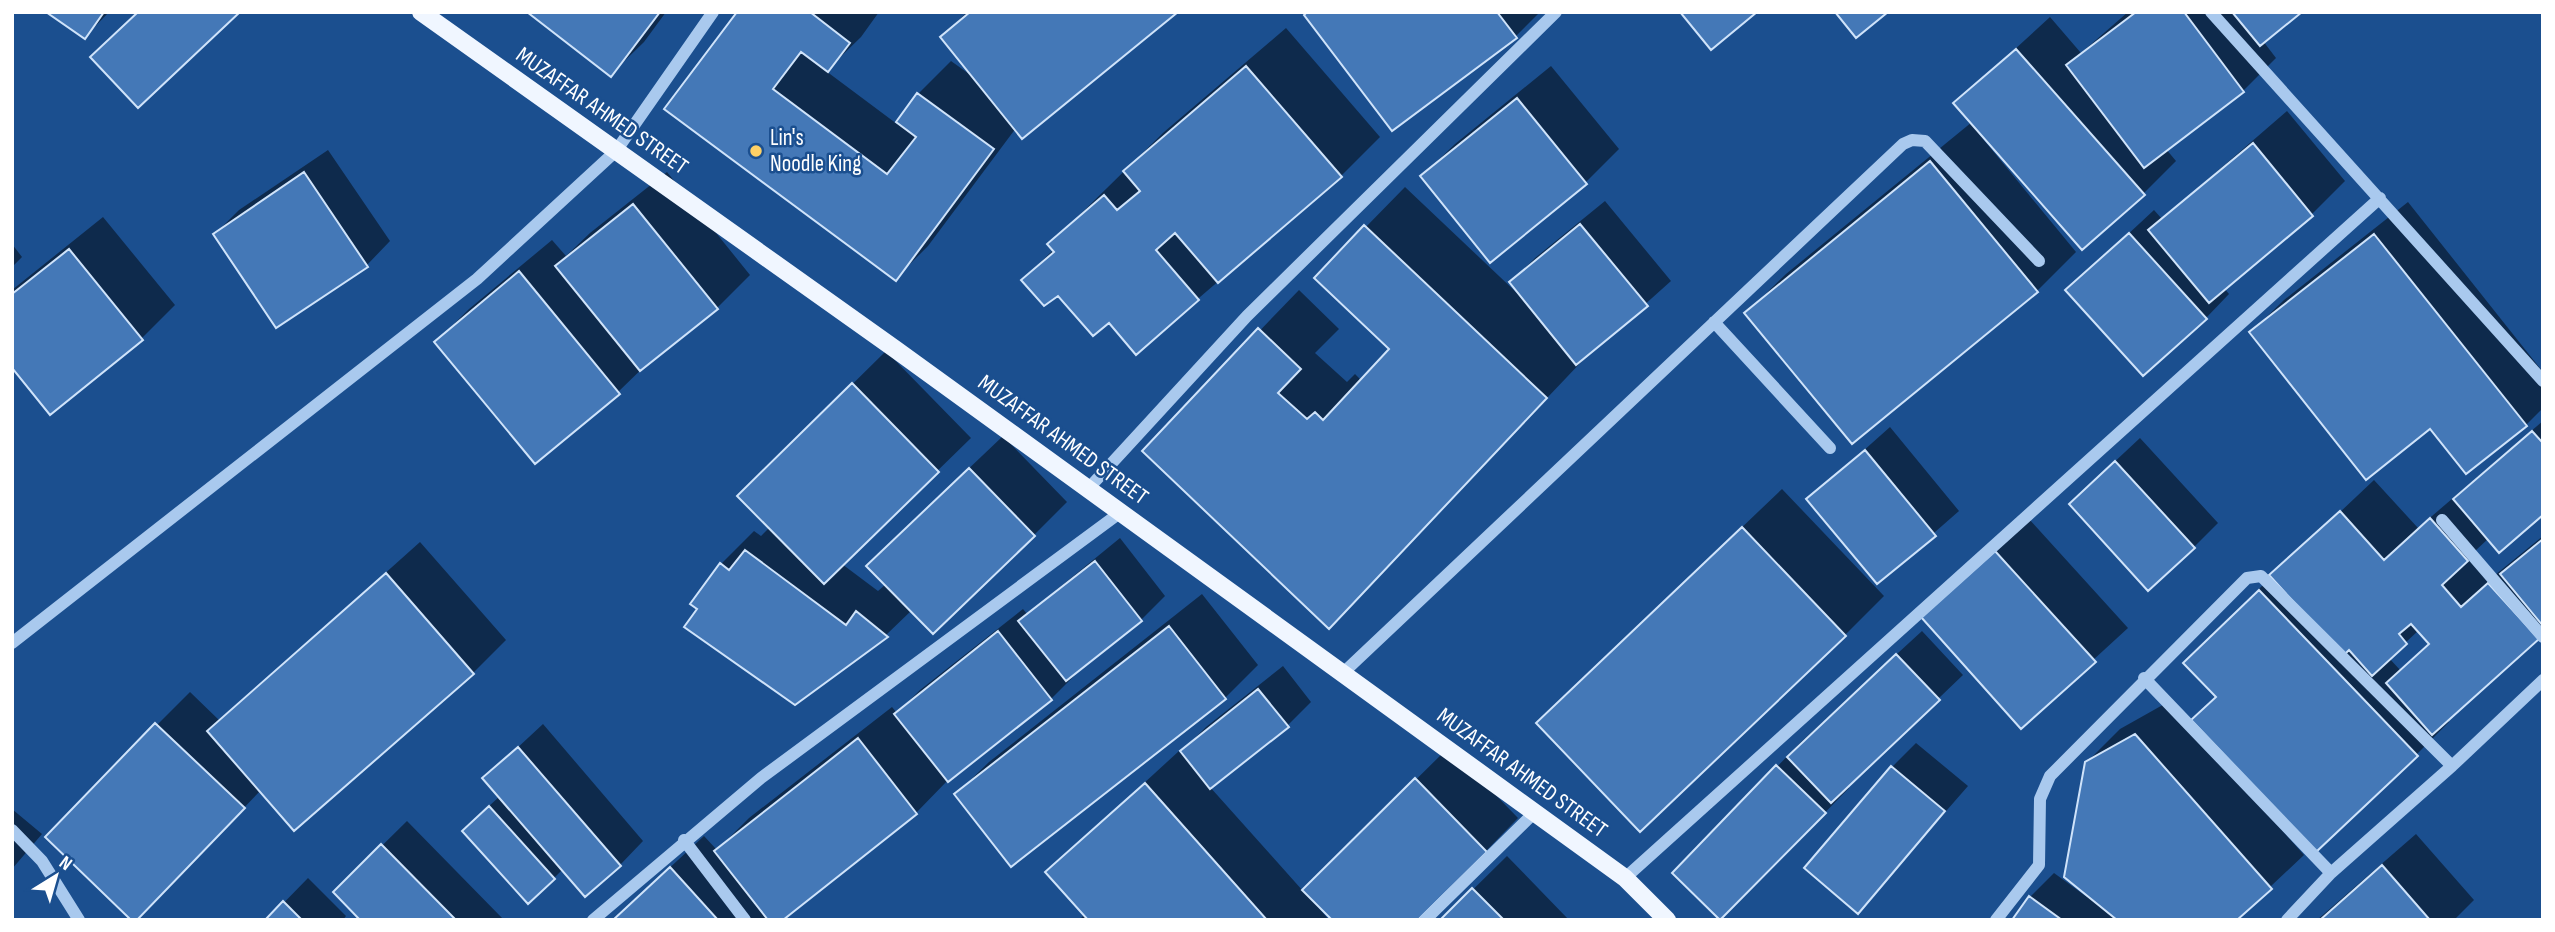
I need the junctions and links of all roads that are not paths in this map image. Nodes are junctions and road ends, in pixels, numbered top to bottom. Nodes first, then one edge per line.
1 (421, 12) edge
2 (713, 12) edge
3 (1556, 12) edge
4 (2211, 12) edge
5 (616, 151) junction
6 (2380, 198) junction
7 (2039, 261) dead end
8 (1714, 323) junction
9 (2542, 378) edge
10 (1830, 448) dead end
11 (1088, 489) junction
12 (1121, 512) junction
13 (2442, 520) dead end
14 (2543, 637) edge
15 (12, 643) edge
16 (1343, 673) junction
17 (2144, 678) junction
18 (2543, 680) edge
19 (2452, 766) junction
20 (1534, 813) junction
21 (12, 830) edge
22 (684, 840) junction
23 (2331, 873) junction
24 (1625, 878) junction
25 (79, 920) edge
26 (593, 920) edge
27 (745, 920) edge
28 (1426, 920) edge
29 (1667, 920) edge
30 (1996, 920) edge
31 (2287, 920) edge

1 - 5 main road, MUZAFFAR AHMED STREET
2 - 5 street
3 - 11 street
4 - 6 street
5 - 11 main road, MUZAFFAR AHMED STREET
5 - 15 street
6 - 9 street
6 - 24 street
7 - 8 street
8 - 10 street
8 - 16 street
11 - 12 main road, MUZAFFAR AHMED STREET
12 - 16 main road, MUZAFFAR AHMED STREET
12 - 22 street
13 - 14 street
16 - 20 main road, MUZAFFAR AHMED STREET
17 - 19 street
17 - 23 street
17 - 30 street
18 - 19 street
19 - 23 street
20 - 24 main road, MUZAFFAR AHMED STREET
20 - 28 street
21 - 25 street
22 - 26 street
22 - 27 street
23 - 31 street
24 - 29 main road, MUZAFFAR AHMED STREET

